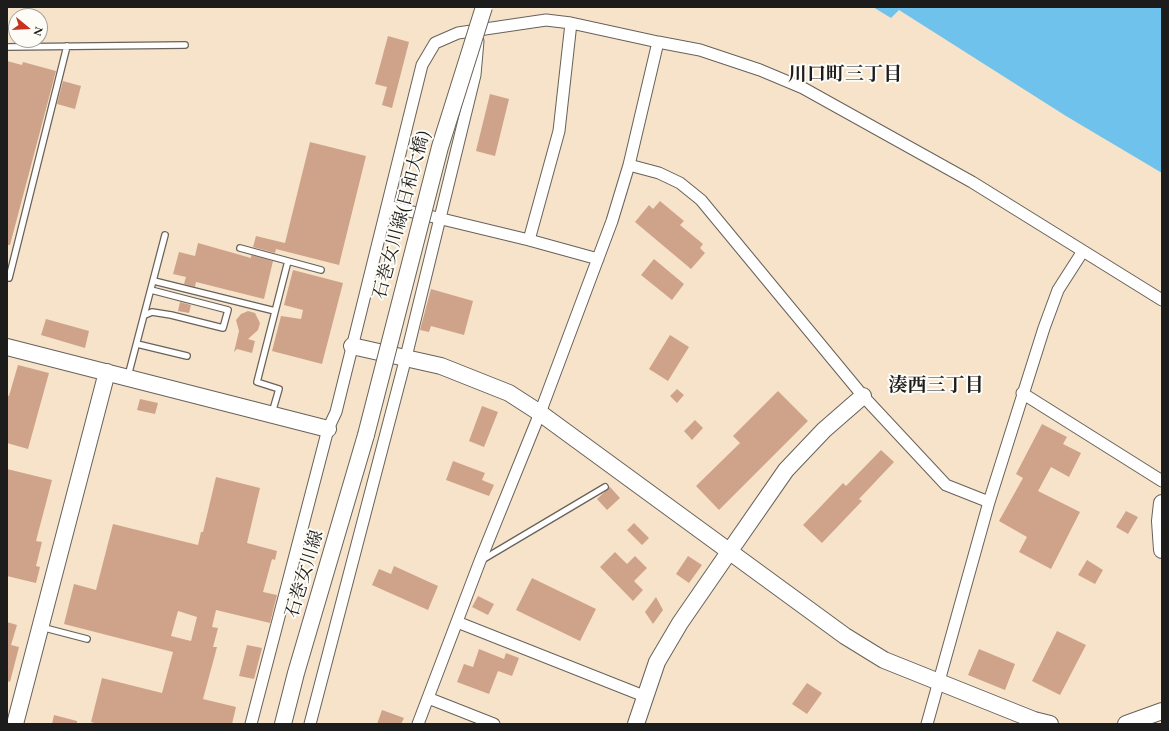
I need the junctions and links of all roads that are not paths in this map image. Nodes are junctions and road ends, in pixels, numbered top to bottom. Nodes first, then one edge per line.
1 (484, 7) edge
2 (571, 23) junction
3 (479, 30) junction
4 (658, 42) junction
5 (185, 45) dead end
6 (7, 46) edge
7 (67, 46) junction
8 (628, 166) junction
9 (388, 206) junction
10 (440, 218) junction
11 (165, 235) dead end
12 (530, 240) junction
13 (240, 248) dead end
14 (1083, 252) junction
15 (598, 259) junction
16 (288, 261) junction
17 (321, 270) dead end
18 (8, 278) dead end
19 (154, 281) junction
20 (151, 290) junction
21 (1162, 300) edge
22 (275, 311) junction
23 (145, 315) junction
24 (137, 344) junction
25 (352, 346) junction
26 (7, 347) edge
27 (187, 356) dead end
28 (406, 357) junction
29 (107, 372) junction
30 (128, 378) junction
31 (1022, 394) junction
32 (863, 396) junction
33 (540, 413) junction
34 (272, 414) junction
35 (328, 429) junction
36 (366, 435) joint
37 (1162, 481) edge
38 (605, 487) dead end
39 (988, 502) junction
40 (1162, 502) edge
41 (1162, 550) edge
42 (729, 552) junction
43 (480, 561) junction
44 (457, 622) junction
45 (41, 627) junction
46 (87, 639) dead end
47 (939, 682) junction
48 (644, 696) junction
49 (428, 698) junction
50 (1162, 711) edge
51 (15, 724) edge
52 (251, 724) edge
53 (283, 724) edge
54 (310, 724) edge
55 (418, 724) edge
56 (494, 724) edge
57 (636, 724) edge
58 (927, 724) edge
59 (1050, 724) edge
60 (1126, 724) edge

1 - 36 street, 石巻女川線(日和大橋), bridge
2 - 3 street
2 - 4 street
2 - 12 street
3 - 9 street
3 - 10 street
4 - 8 street
4 - 14 street
5 - 7 lane
6 - 7 lane
7 - 18 lane
8 - 15 street
8 - 32 street
9 - 10 street
9 - 25 street
10 - 12 street
10 - 28 street
11 - 19 lane
12 - 15 street
13 - 16 lane
14 - 21 street
14 - 31 street
15 - 33 street
16 - 17 lane
16 - 22 lane
19 - 20 lane
19 - 22 lane
20 - 23 lane
20 - 23 lane
22 - 34 lane
23 - 24 lane
24 - 27 lane
24 - 30 lane
25 - 28 street
25 - 35 street
26 - 29 street
28 - 33 street
28 - 54 street
29 - 30 street
29 - 45 street
30 - 34 street
31 - 37 street
31 - 39 street
32 - 39 street
32 - 42 street
33 - 42 street
33 - 43 street
34 - 35 street
35 - 52 street
36 - 53 street, 石巻女川線
38 - 43 lane
39 - 47 street
40 - 41 street
42 - 47 street
42 - 48 street
43 - 44 street
44 - 48 street
44 - 49 street
45 - 46 lane
45 - 51 street
47 - 58 street
47 - 59 street
48 - 57 street
49 - 55 street
49 - 56 street
50 - 60 street

